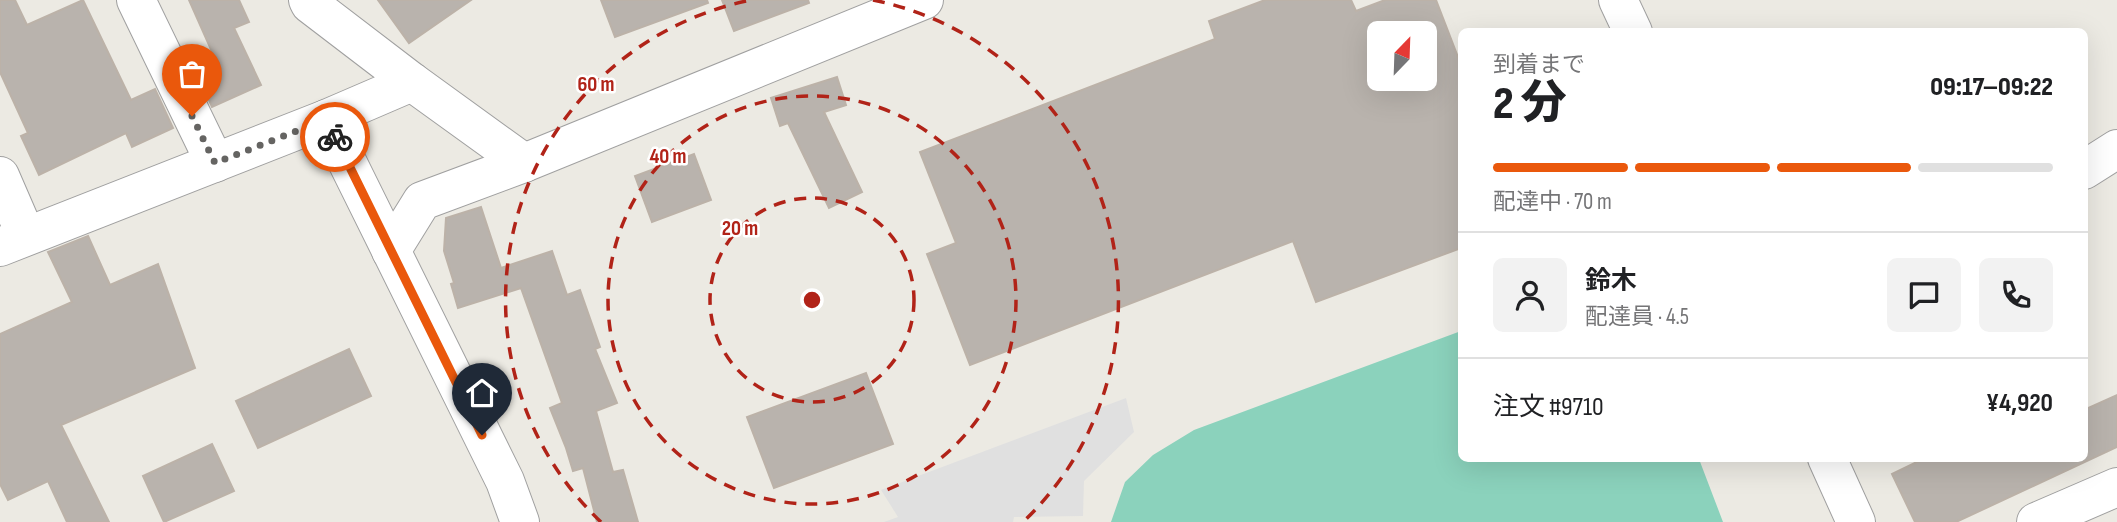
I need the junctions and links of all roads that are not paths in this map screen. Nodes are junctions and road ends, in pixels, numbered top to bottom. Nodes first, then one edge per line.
1 (136, 0) edge
2 (924, 0) edge
3 (1618, 0) edge
4 (312, 1) edge
5 (1631, 28) edge
6 (412, 82) junction
7 (327, 119) junction
8 (2117, 149) edge
9 (215, 163) junction
10 (524, 163) junction
11 (2088, 167) edge
12 (0, 176) edge
13 (13, 242) edge
14 (391, 251) junction
15 (1829, 462) edge
16 (2117, 487) edge
17 (514, 521) edge
18 (1856, 522) edge
19 (2036, 522) edge

1 - 9 street
2 - 10 street
3 - 5 street
4 - 6 street
6 - 7 street
6 - 10 street
7 - 9 street
7 - 14 street
8 - 11 street
9 - 13 street
10 - 14 street
12 - 13 street
14 - 17 street
15 - 18 street
16 - 19 street

